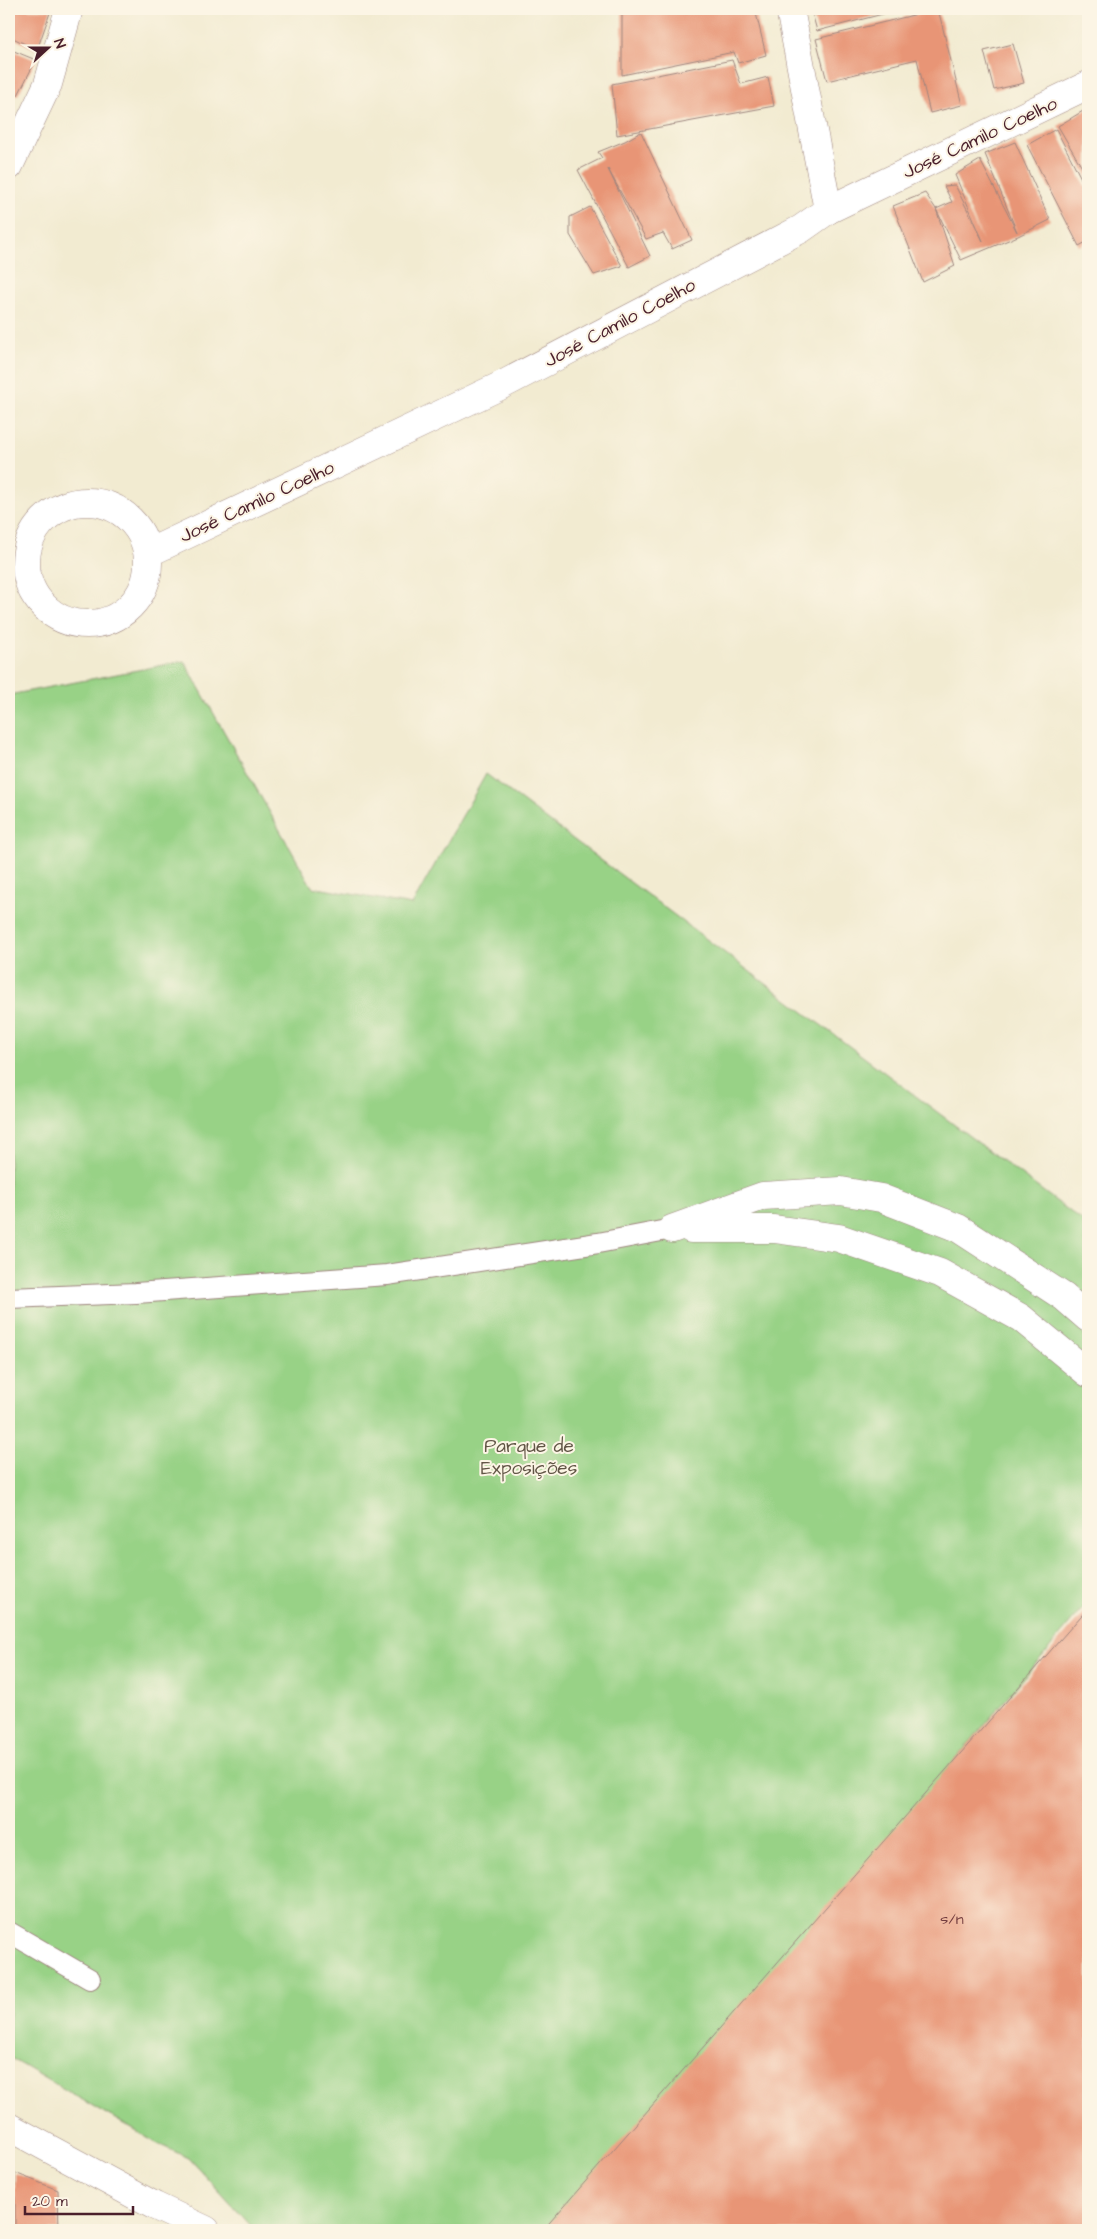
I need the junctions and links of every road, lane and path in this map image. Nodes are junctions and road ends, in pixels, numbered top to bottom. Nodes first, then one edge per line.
1 (69, 9) edge
2 (790, 9) edge
3 (1088, 85) edge
4 (9, 166) edge
5 (828, 210) junction
6 (19, 541) edge
7 (148, 553) junction
8 (672, 1229) junction
9 (9, 1298) edge
10 (1088, 1318) edge
11 (1088, 1373) edge
12 (9, 1932) edge
13 (90, 1979) dead end
14 (9, 2127) edge
15 (154, 2218) edge
16 (206, 2230) edge

1 - 4 street
2 - 5 street
3 - 5 street, José Camilo Coelho
5 - 7 street, José Camilo Coelho
6 - 7 street
6 - 7 street
8 - 9 lane
8 - 10 street
8 - 11 street
12 - 13 lane
14 - 15 street
15 - 16 street

